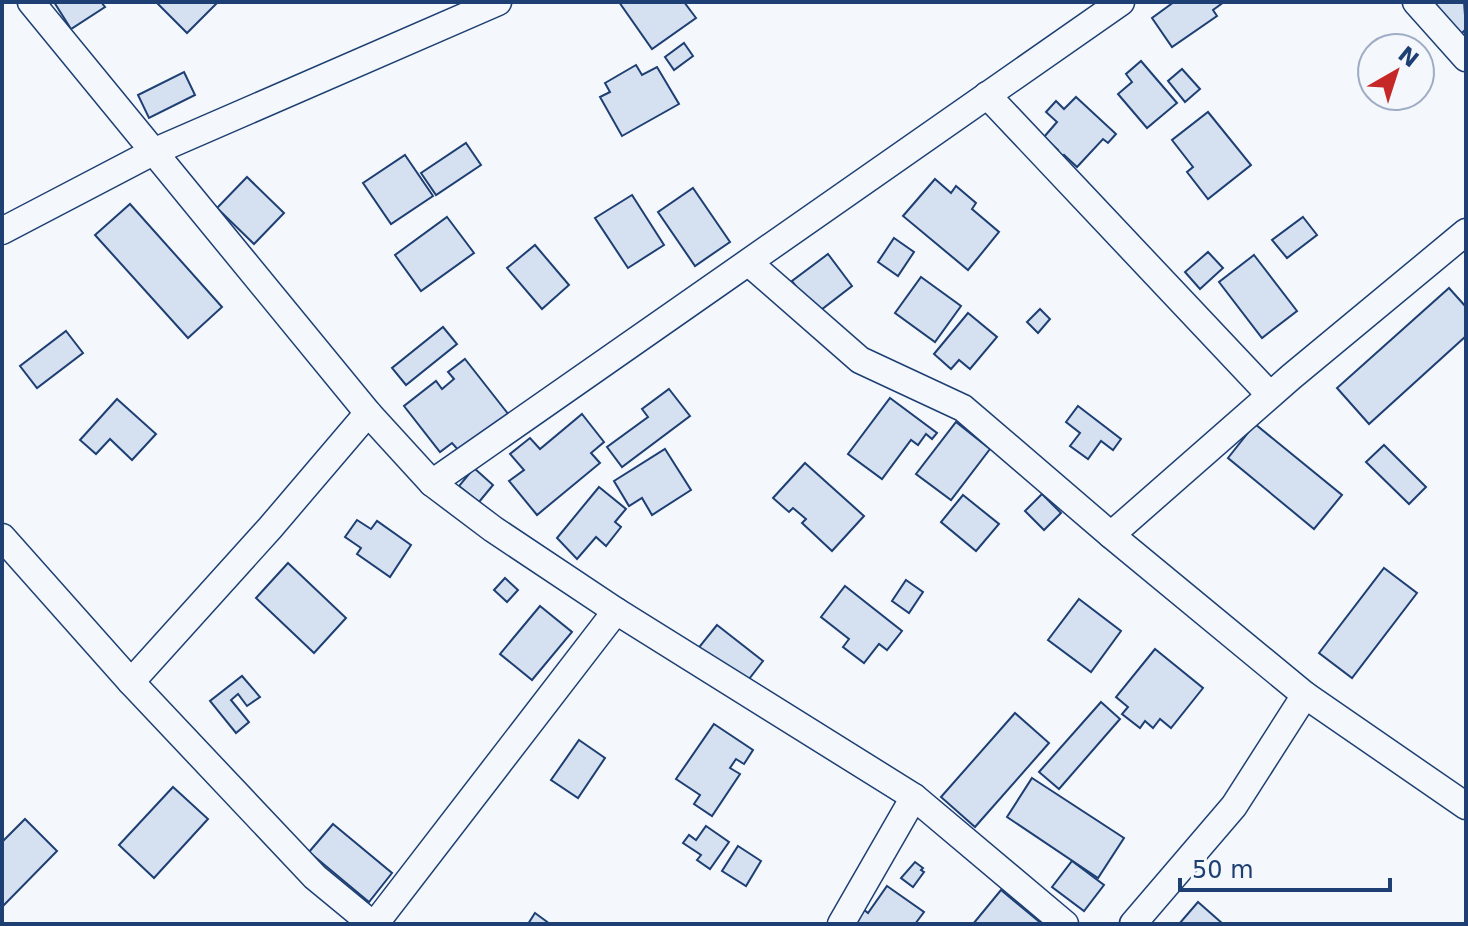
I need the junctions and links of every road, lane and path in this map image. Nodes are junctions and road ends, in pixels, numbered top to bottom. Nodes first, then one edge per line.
1 (31, 2) edge
2 (498, 2) edge
3 (1121, 2) edge
4 (1416, 2) edge
5 (1466, 58) edge
6 (987, 95) junction
7 (153, 152) junction
8 (2, 231) edge
9 (1466, 232) edge
10 (749, 263) junction
11 (1270, 395) junction
12 (368, 413) junction
13 (432, 483) junction
14 (1111, 535) junction
15 (2, 537) edge
16 (616, 611) junction
17 (131, 682) junction
18 (1305, 695) junction
19 (914, 797) junction
20 (1466, 806) edge
21 (374, 924) edge
22 (841, 924) edge
23 (1065, 924) edge
24 (1133, 924) edge

1 - 7 street
2 - 7 street
3 - 6 street
4 - 5 street
6 - 10 street
6 - 11 street
7 - 8 street
7 - 12 street
9 - 11 street
10 - 13 street
10 - 14 street
11 - 14 street
12 - 13 street
12 - 17 street
13 - 16 street
14 - 18 street
15 - 17 street
16 - 19 street
16 - 21 street
17 - 21 street
18 - 20 street
18 - 24 street
19 - 22 street
19 - 23 street

